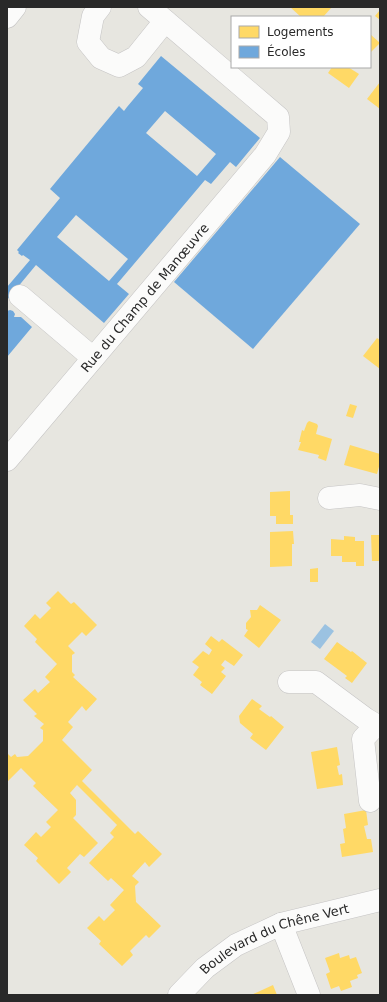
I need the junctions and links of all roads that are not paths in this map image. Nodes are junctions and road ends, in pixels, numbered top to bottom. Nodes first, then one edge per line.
1 (15, 7) edge
2 (100, 7) edge
3 (157, 14) edge
4 (7, 17) edge
5 (20, 296) dead end
6 (93, 358) junction
7 (11, 448) edge
8 (329, 498) dead end
9 (380, 499) edge
10 (289, 682) dead end
11 (378, 726) edge
12 (370, 801) dead end
13 (380, 900) edge
14 (281, 924) junction
15 (179, 995) edge
16 (308, 995) edge

1 - 4 street
2 - 3 street
3 - 6 street, Rue du Champ de Manœuvre
5 - 6 street
6 - 7 street, Rue du Champ de Manœuvre
8 - 9 street
10 - 11 street
11 - 12 street
13 - 14 street, Boulevard du Chêne Vert
14 - 15 street, Boulevard du Chêne Vert
14 - 16 street

